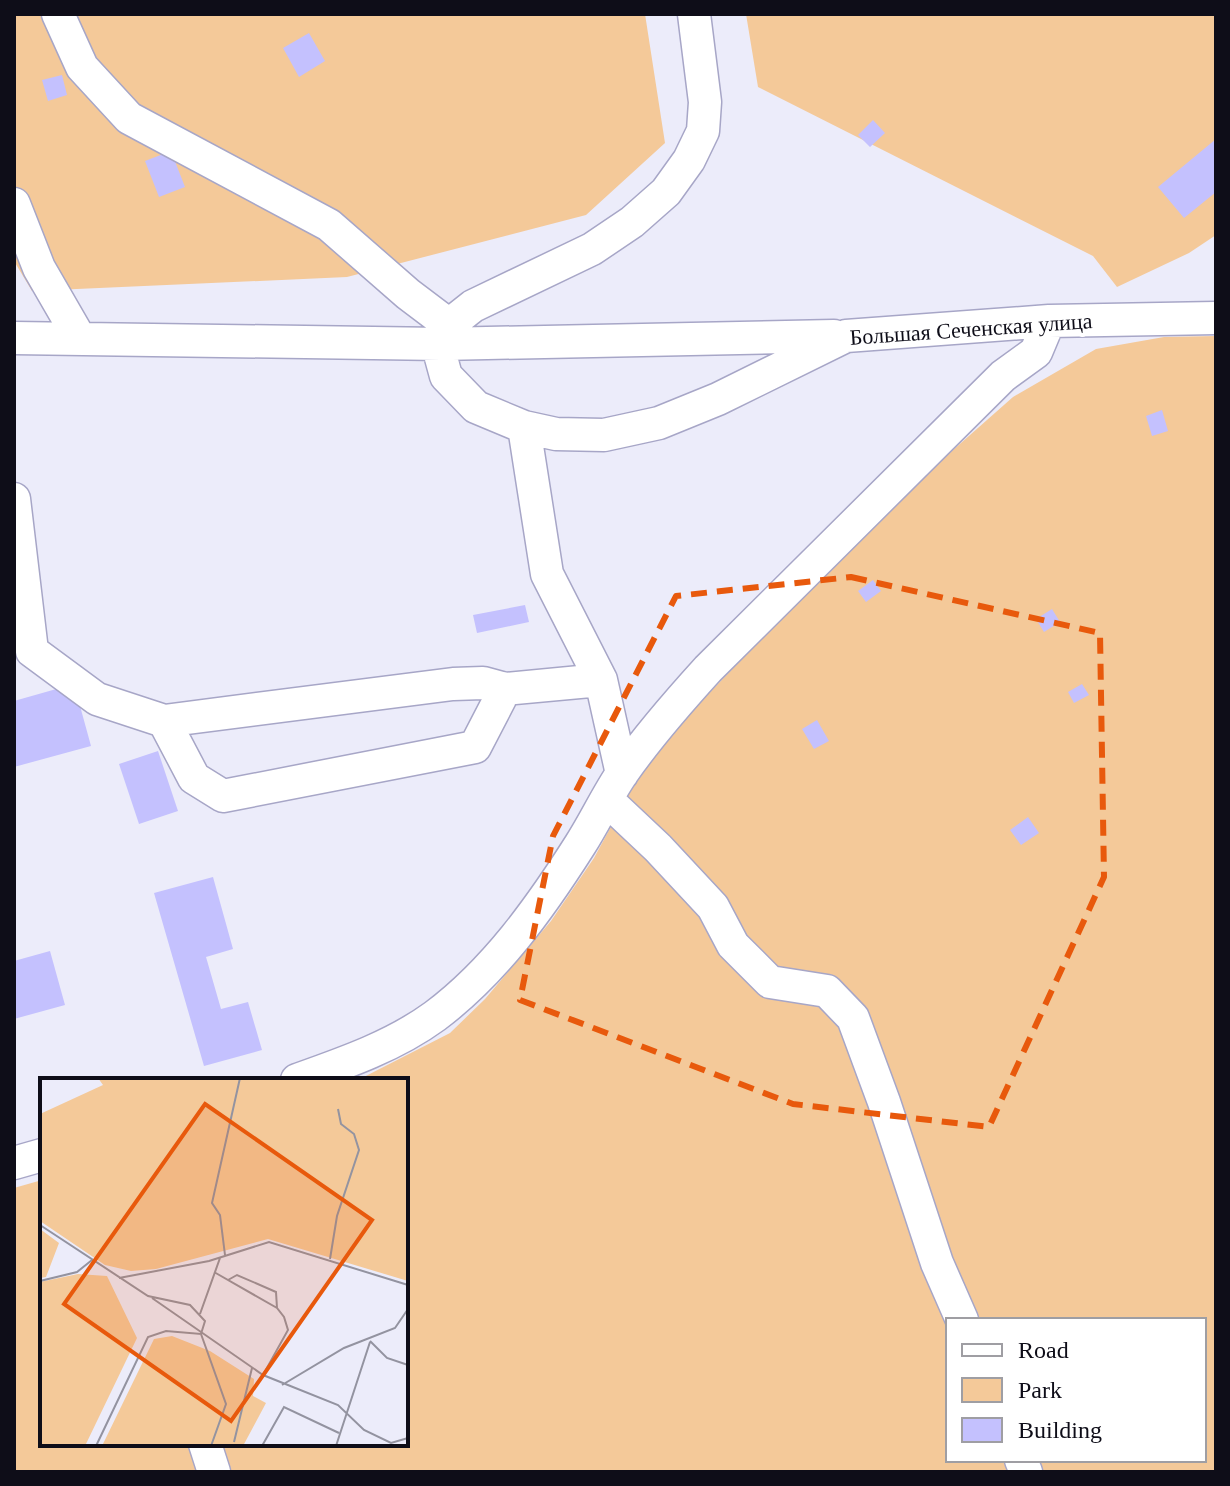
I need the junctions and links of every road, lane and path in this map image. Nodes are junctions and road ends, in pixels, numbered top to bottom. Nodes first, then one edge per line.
1 (58, 14) edge
2 (694, 14) edge
3 (14, 204) edge
4 (1216, 318) edge
5 (1049, 321) junction
6 (445, 334) junction
7 (846, 336) junction
8 (14, 338) edge
9 (80, 339) junction
10 (524, 427) junction
11 (14, 499) edge
12 (601, 680) junction
13 (505, 689) junction
14 (164, 721) junction
15 (614, 787) junction
16 (302, 1078) edge
17 (40, 1156) edge
18 (14, 1163) edge
19 (961, 1318) edge
20 (206, 1446) edge
21 (214, 1472) edge

1 - 6 street
2 - 6 street
3 - 9 street
4 - 5 street, Большая Сеченская улица
5 - 7 street, Большая Сеченская улица
5 - 15 street
6 - 7 street
6 - 9 street
6 - 10 street, Большая Сеченская улица
7 - 10 street, Большая Сеченская улица
8 - 9 street
10 - 12 street
11 - 14 street
12 - 13 street
12 - 15 street
13 - 14 street
13 - 14 street
15 - 16 street
15 - 19 street
17 - 18 street
20 - 21 street

